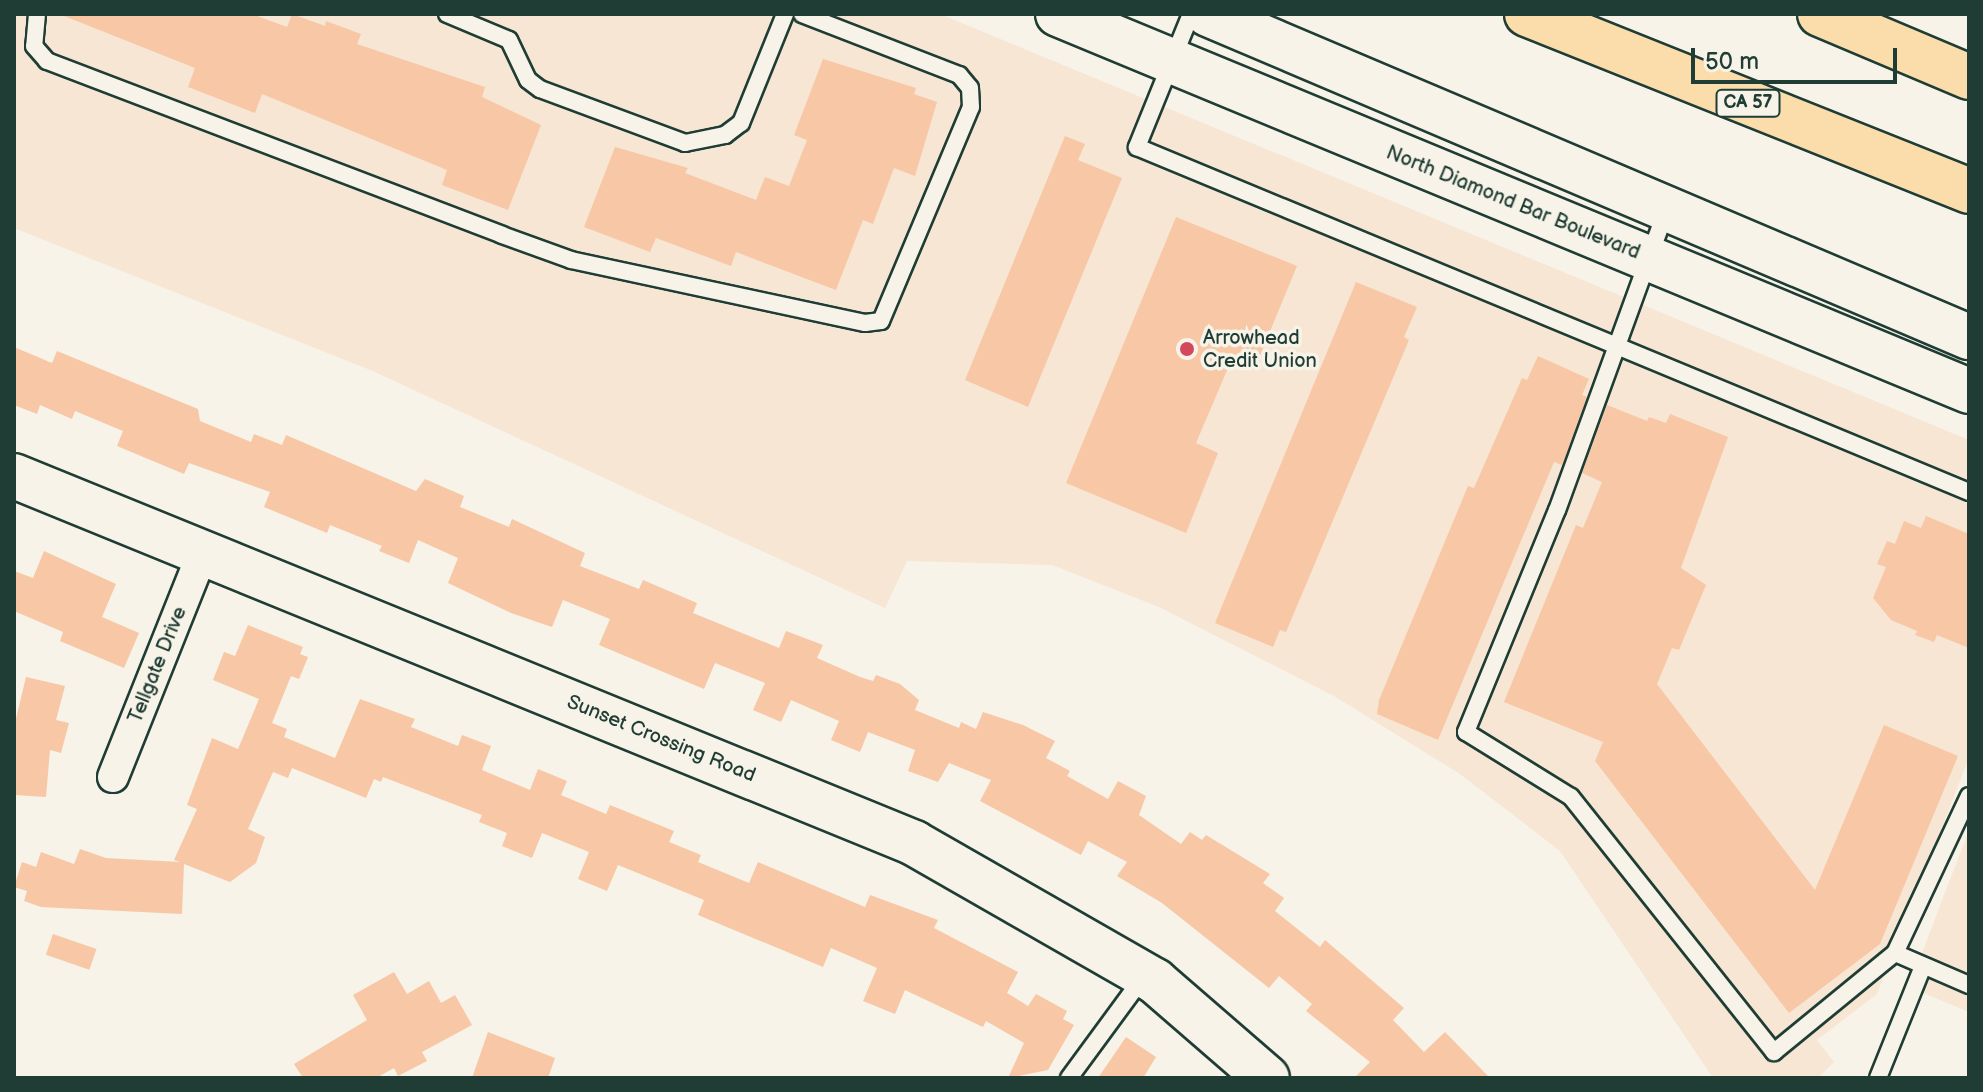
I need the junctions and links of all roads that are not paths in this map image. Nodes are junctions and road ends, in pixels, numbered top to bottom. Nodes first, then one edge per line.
1 (37, 14) edge
2 (447, 14) edge
3 (785, 14) edge
4 (802, 14) edge
5 (1058, 14) edge
6 (1191, 14) edge
7 (1208, 14) edge
8 (1527, 14) edge
9 (1820, 14) edge
10 (1173, 62) junction
11 (1969, 77) edge
12 (1969, 191) edge
13 (1666, 211) junction
14 (1653, 258) junction
15 (1969, 337) edge
16 (1620, 343) junction
17 (1969, 391) edge
18 (14, 476) edge
19 (1969, 492) edge
20 (203, 552) junction
21 (113, 777) dead end
22 (1969, 796) edge
23 (1895, 953) junction
24 (1923, 966) junction
25 (1145, 975) junction
26 (1969, 985) edge
27 (1069, 1078) edge
28 (1267, 1078) edge
29 (1878, 1078) edge

1 - 4 lane
2 - 3 lane
5 - 10 main road, North Diamond Bar Boulevard
6 - 10 lane
7 - 13 main road
8 - 12 highway, CA 57
9 - 11 highway
10 - 14 main road, North Diamond Bar Boulevard
10 - 16 lane
13 - 14 lane
13 - 15 main road
14 - 16 lane
14 - 17 main road, North Diamond Bar Boulevard
16 - 19 lane
16 - 23 lane
18 - 20 main road, Sunset Crossing Road
20 - 21 street, Tellgate Drive
20 - 25 main road, Sunset Crossing Road
22 - 23 lane
23 - 24 lane
24 - 26 lane
24 - 29 lane
25 - 27 lane
25 - 28 main road, Sunset Crossing Road

